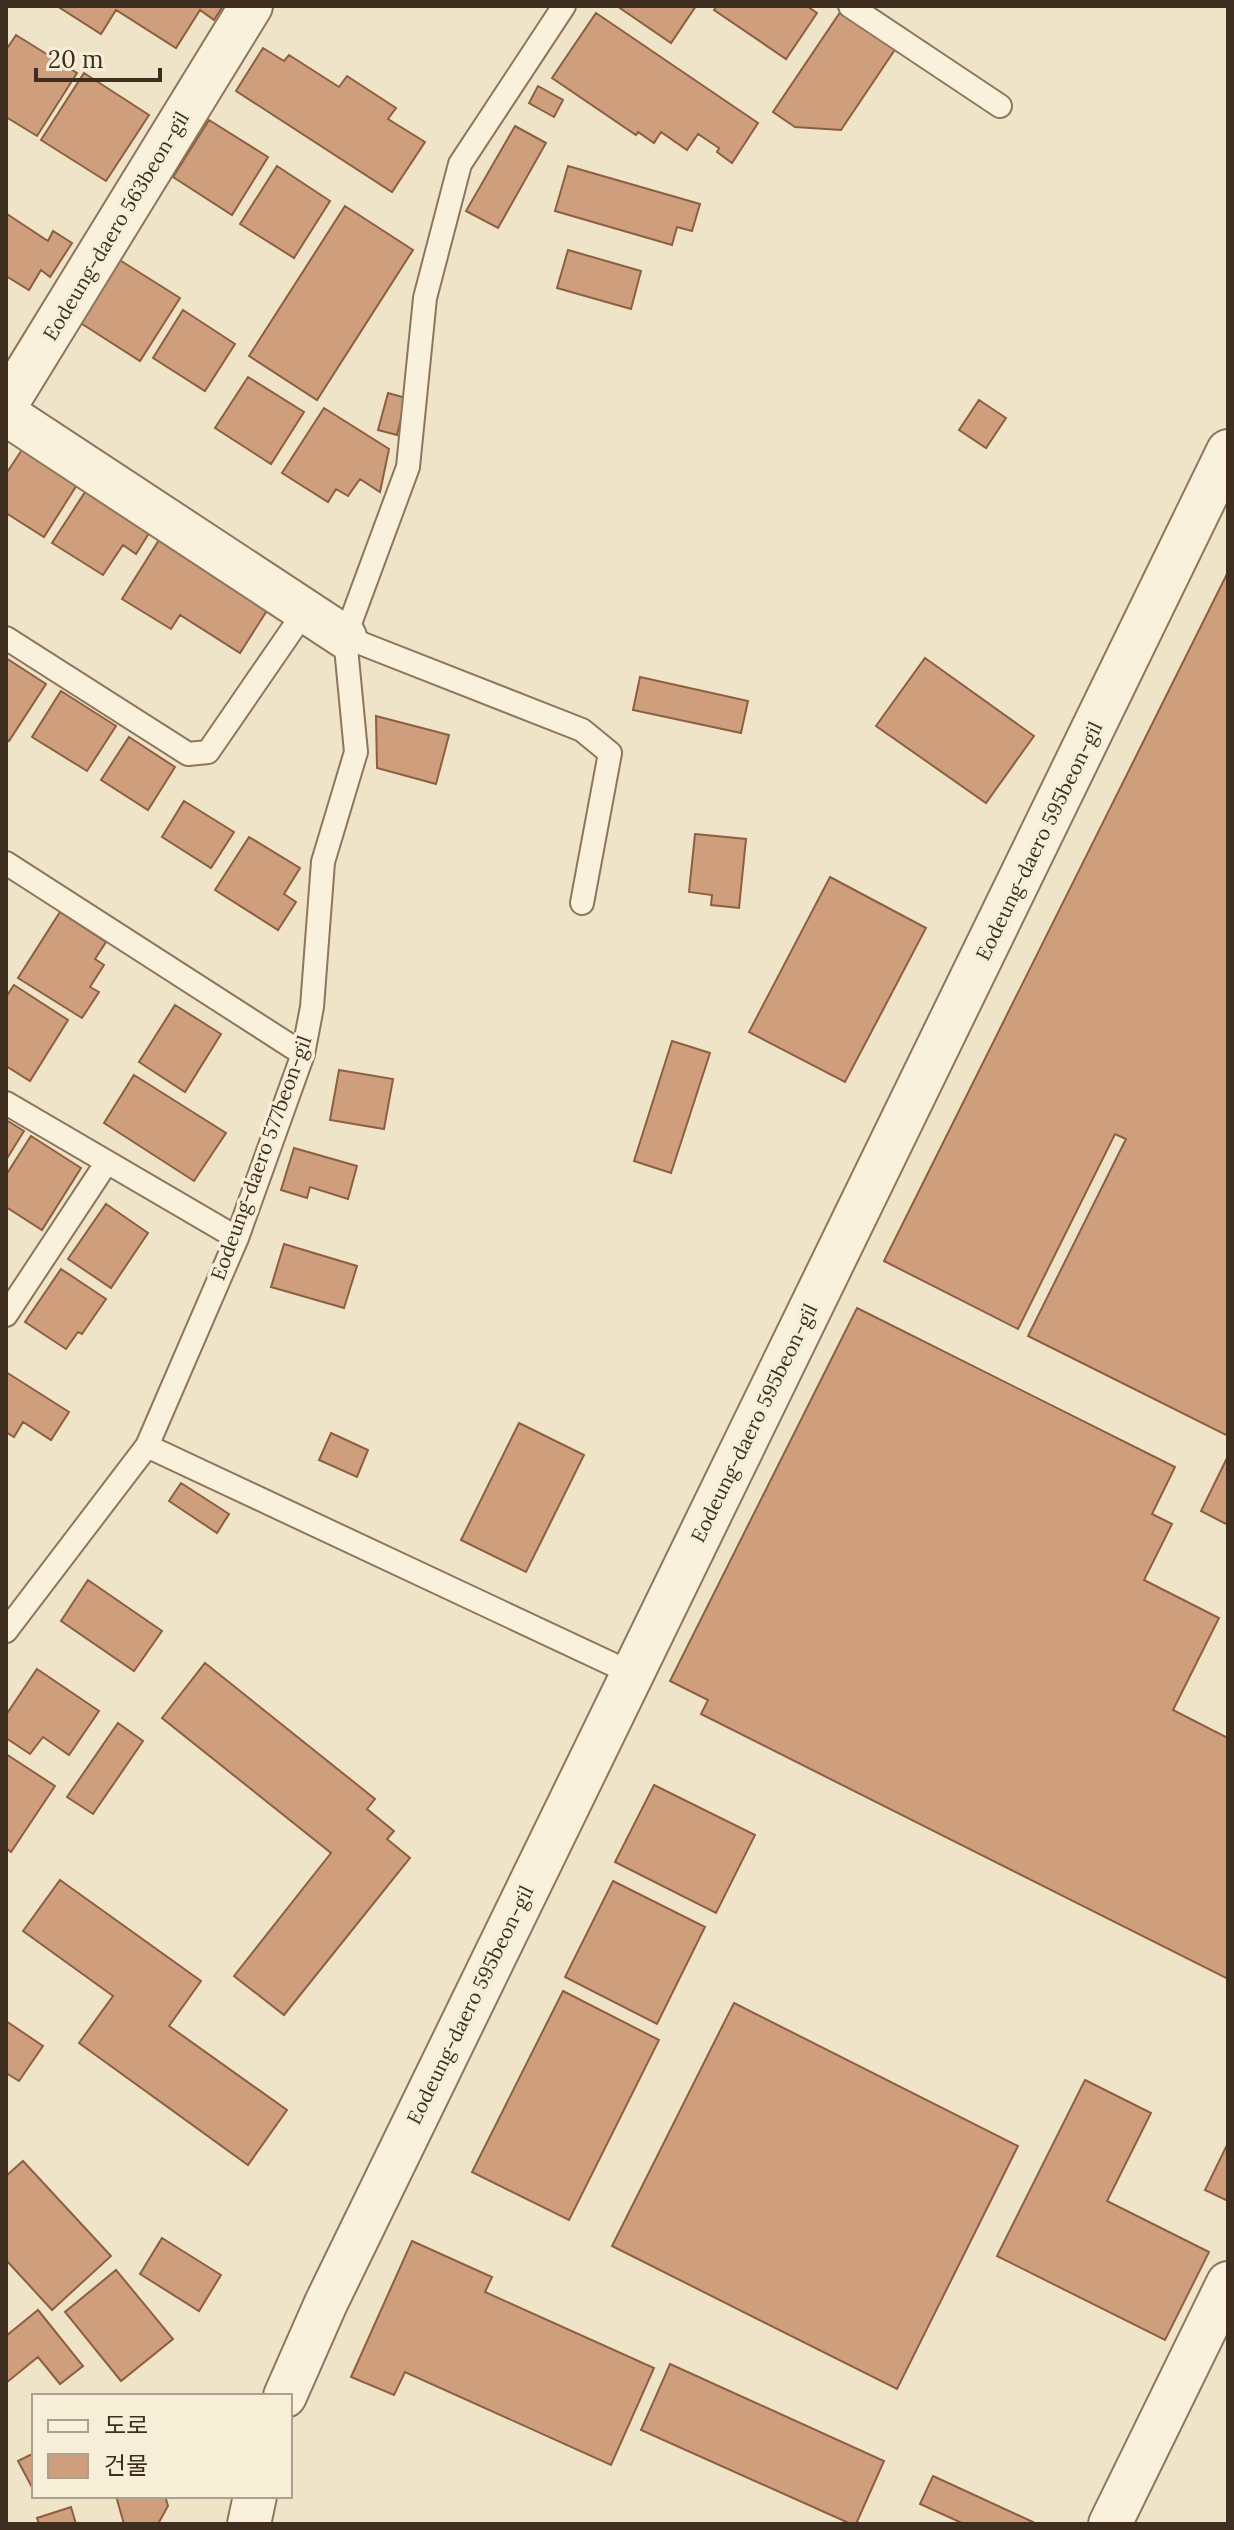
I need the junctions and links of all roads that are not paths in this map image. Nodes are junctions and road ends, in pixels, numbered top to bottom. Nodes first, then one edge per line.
1 (251, 6) edge
2 (564, 6) edge
3 (850, 6) edge
4 (1000, 106) dead end
5 (6, 405) edge
6 (6, 414) edge
7 (1228, 451) edge
8 (305, 611) junction
9 (345, 637) junction
10 (6, 638) edge
11 (6, 863) edge
12 (582, 903) dead end
13 (303, 1054) junction
14 (6, 1103) edge
15 (107, 1162) junction
16 (237, 1238) junction
17 (6, 1315) edge
18 (147, 1446) junction
19 (6, 1631) edge
20 (631, 1673) junction
21 (1228, 2283) edge
22 (286, 2394) edge
23 (1110, 2524) edge

1 - 5 street, Eodeung-daero 563beon-gil
2 - 9 lane, Eodeung-daero 577beon-gil
3 - 4 lane
6 - 8 street
7 - 20 street, Eodeung-daero 595beon-gil
8 - 9 street
8 - 10 lane
9 - 12 lane
9 - 13 lane, Eodeung-daero 577beon-gil
11 - 13 lane
13 - 16 lane, Eodeung-daero 577beon-gil
14 - 15 lane
15 - 16 lane
15 - 17 lane
16 - 18 lane, Eodeung-daero 577beon-gil
18 - 19 lane, Eodeung-daero 577beon-gil
18 - 20 lane
20 - 22 street, Eodeung-daero 595beon-gil
21 - 23 street

